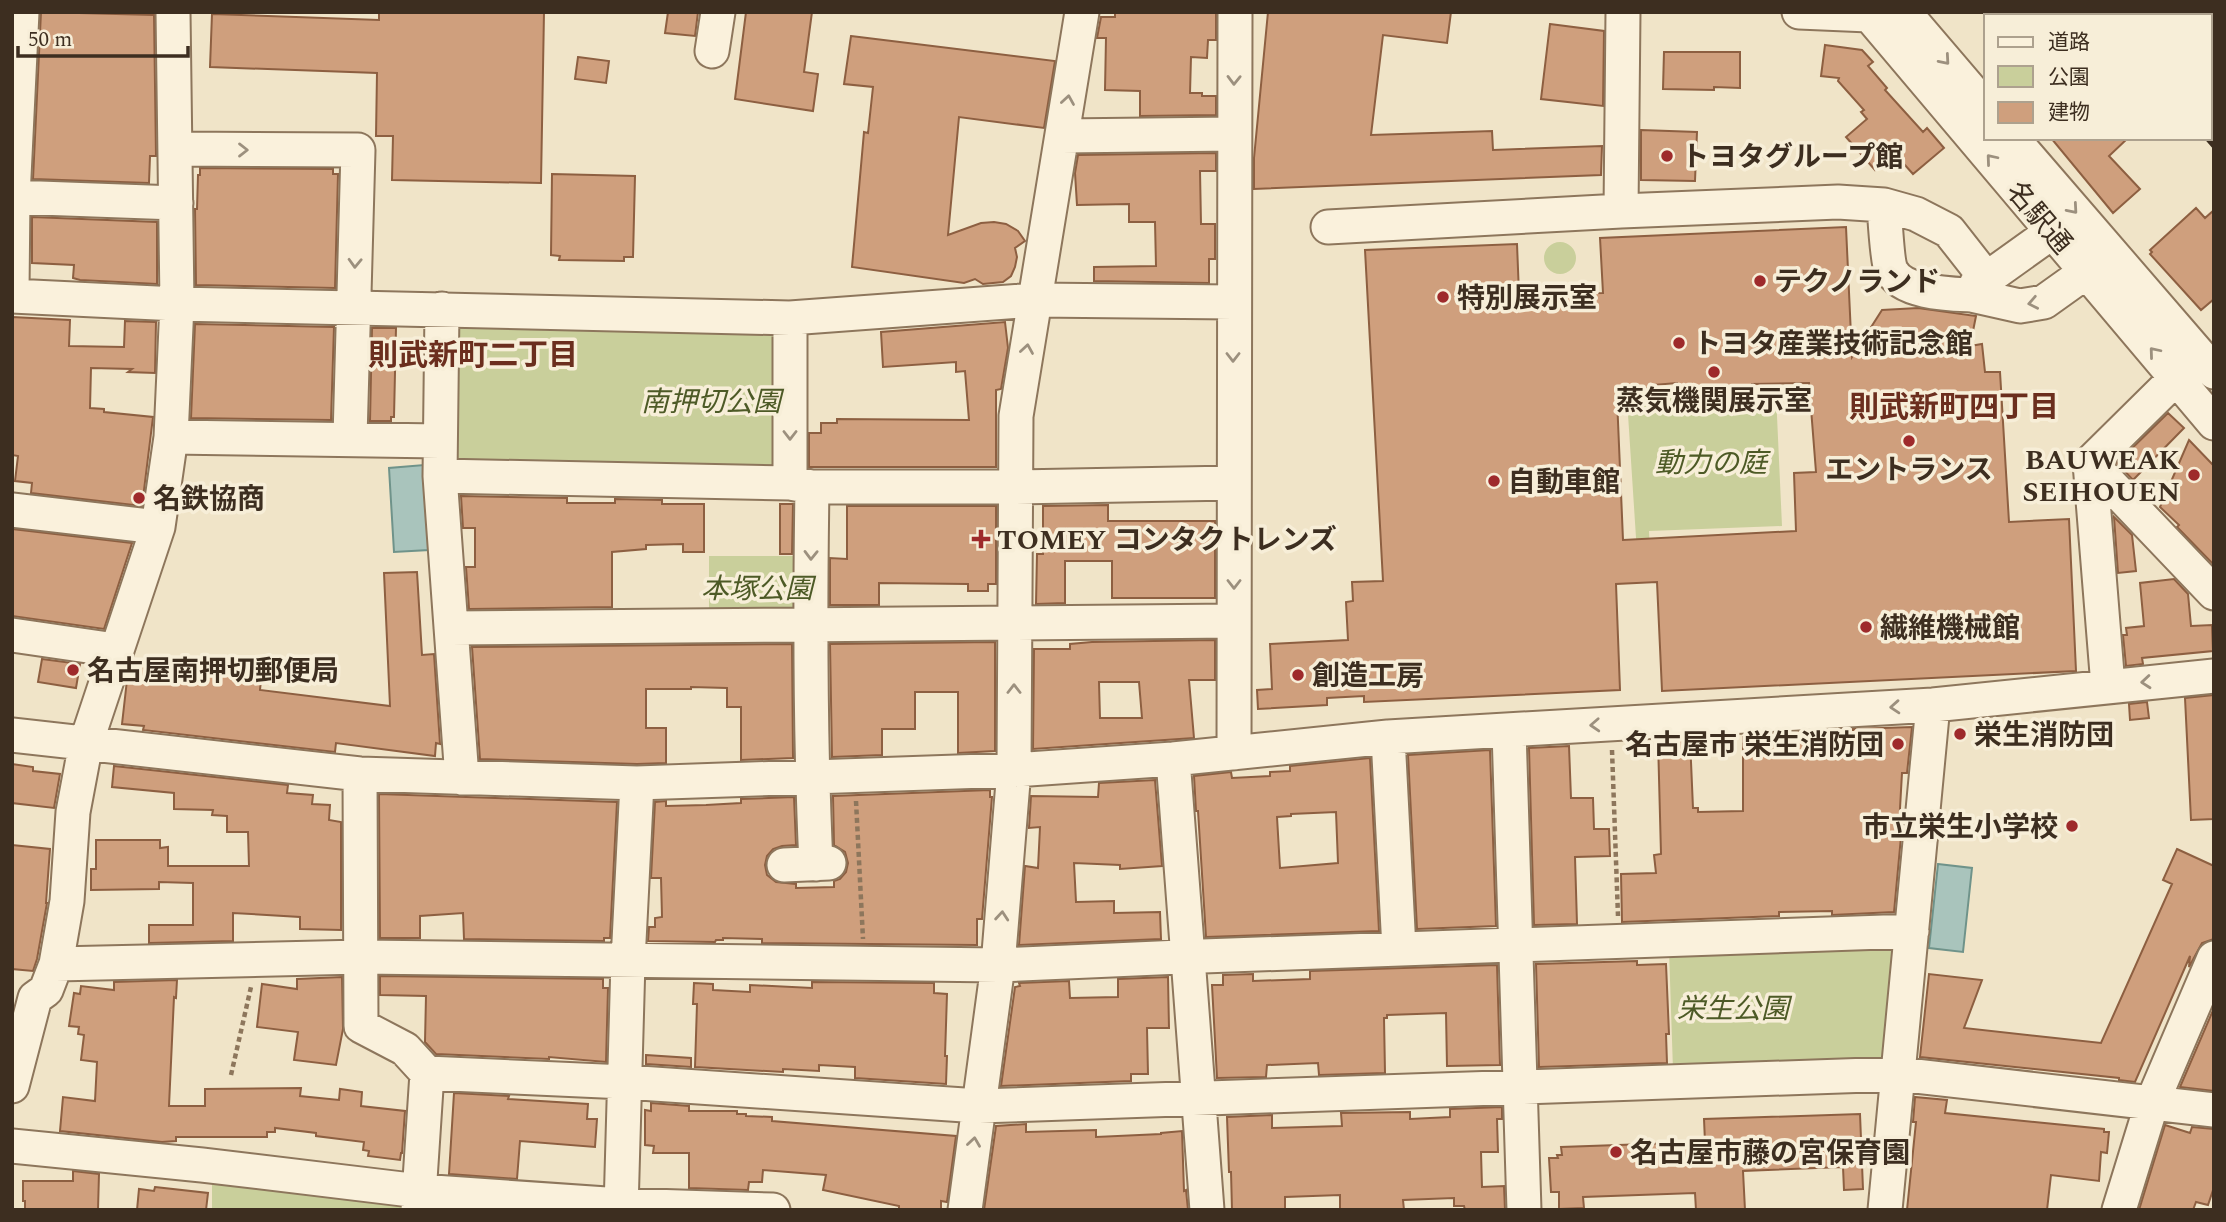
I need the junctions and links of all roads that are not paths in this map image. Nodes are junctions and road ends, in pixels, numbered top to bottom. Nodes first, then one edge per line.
1 (22, 12) edge
2 (173, 12) edge
3 (718, 12) edge
4 (1082, 12) edge
5 (1235, 12) edge
6 (1623, 12) edge
7 (1799, 12) edge
8 (1904, 12) edge
9 (1873, 13) edge
10 (712, 51) dead end
11 (15, 85) edge
12 (1984, 106) edge
13 (1234, 134) junction
14 (1062, 136) junction
15 (2014, 140) edge
16 (175, 149) junction
17 (13, 197) edge
18 (176, 203) junction
19 (1884, 205) junction
20 (1621, 211) junction
21 (1328, 227) dead end
22 (2052, 232) junction
23 (2086, 272) junction
24 (1976, 284) junction
25 (12, 293) edge
26 (1035, 300) junction
27 (1233, 302) junction
28 (177, 304) junction
29 (354, 307) junction
30 (442, 309) junction
31 (790, 318) junction
32 (2214, 372) edge
33 (2176, 378) junction
34 (2214, 422) edge
35 (172, 437) junction
36 (350, 439) junction
37 (440, 441) junction
38 (2090, 464) junction
39 (440, 477) junction
40 (1233, 483) junction
41 (801, 485) junction
42 (1016, 487) junction
43 (12, 510) edge
44 (158, 527) junction
45 (2214, 593) edge
46 (1234, 621) junction
47 (1015, 623) junction
48 (810, 626) junction
49 (451, 628) junction
50 (12, 635) edge
51 (116, 650) junction
52 (2214, 676) edge
53 (2108, 686) junction
54 (1933, 705) junction
55 (1509, 731) junction
56 (12, 734) edge
57 (1388, 737) junction
58 (86, 743) junction
59 (1234, 753) junction
60 (1173, 759) junction
61 (1014, 770) junction
62 (359, 774) junction
63 (812, 777) junction
64 (462, 778) junction
65 (637, 783) junction
66 (784, 865) dead end
67 (1912, 932) junction
68 (1516, 945) junction
69 (1399, 949) junction
70 (362, 957) junction
71 (1188, 957) junction
72 (2214, 958) edge
73 (628, 961) junction
74 (56, 964) junction
75 (998, 965) junction
76 (24, 993) edge
77 (427, 1073) junction
78 (1898, 1074) junction
79 (625, 1082) junction
80 (12, 1086) edge
81 (1520, 1087) junction
82 (1198, 1099) junction
83 (2152, 1103) junction
84 (979, 1106) junction
85 (2214, 1110) edge
86 (12, 1146) edge
87 (418, 1200) edge
88 (621, 1207) edge
89 (759, 1209) edge
90 (965, 1210) edge
91 (1207, 1210) edge
92 (1524, 1210) edge
93 (1885, 1210) edge
94 (2119, 1210) edge

1 - 11 street
2 - 16 street
3 - 10 street
14 -> 4 street
5 -> 13 street
6 - 20 street
7 - 9 street
8 -> 12 street
22 -> 9 street, 名駅通
11 - 17 street
13 - 14 street
13 - 27 street
14 - 26 street
15 -> 32 street, 名駅通
16 - 18 street
16 -> 29 street
17 - 18 street
17 - 25 street
18 - 28 street
19 - 20 street
19 - 24 street
19 - 24 street
20 - 21 street
22 - 23 street, 名駅通
22 - 24 street
23 -> 24 street
33 -> 23 street, 名駅通
25 - 28 street
26 - 27 street
26 - 31 street
42 -> 26 street
27 -> 40 street
28 - 29 street
28 - 35 street
29 - 30 street
29 - 36 street
30 - 31 street
30 - 37 street
31 -> 41 street
33 - 34 street, 名駅通
33 - 38 street
35 - 36 street
35 - 44 street
36 - 37 street
37 - 39 street
38 - 45 street
38 - 53 street
39 - 41 street
39 - 49 street
40 - 42 street
40 -> 46 street
41 - 42 street
41 -> 48 street
42 - 47 street
43 - 44 street
44 - 51 street
46 - 47 street
46 - 59 street
47 - 48 street
61 -> 47 street
48 - 49 street
48 - 63 street
49 - 64 street
50 - 51 street
51 - 58 street
52 -> 53 street
53 - 54 street
54 -> 55 street
54 - 67 street
55 - 57 street
55 - 68 street
56 - 58 street
57 - 59 street
57 - 69 street
58 - 62 street
58 - 74 street
59 - 60 street
60 - 61 street
60 - 71 street
61 - 63 street
75 -> 61 street
62 - 64 street
62 - 70 street
63 - 65 street
63 - 66 street
64 - 65 street
65 - 73 street
67 - 68 street
67 - 78 street
68 - 69 street
68 - 81 street
69 - 71 street
70 - 73 street
70 - 74 street
70 - 77 street
71 - 75 street
71 - 82 street
72 - 83 street
73 - 75 street
73 - 79 street
74 - 76 street
75 - 84 street
76 - 80 street
77 - 79 street
77 - 87 street
78 - 81 street
78 - 83 street
78 - 93 street
79 - 84 street
79 - 88 street
81 - 82 street
81 - 92 street
82 - 84 street
82 - 91 street
83 - 85 street
83 - 94 street
90 -> 84 street
86 - 87 street
87 - 88 street
88 - 89 street

